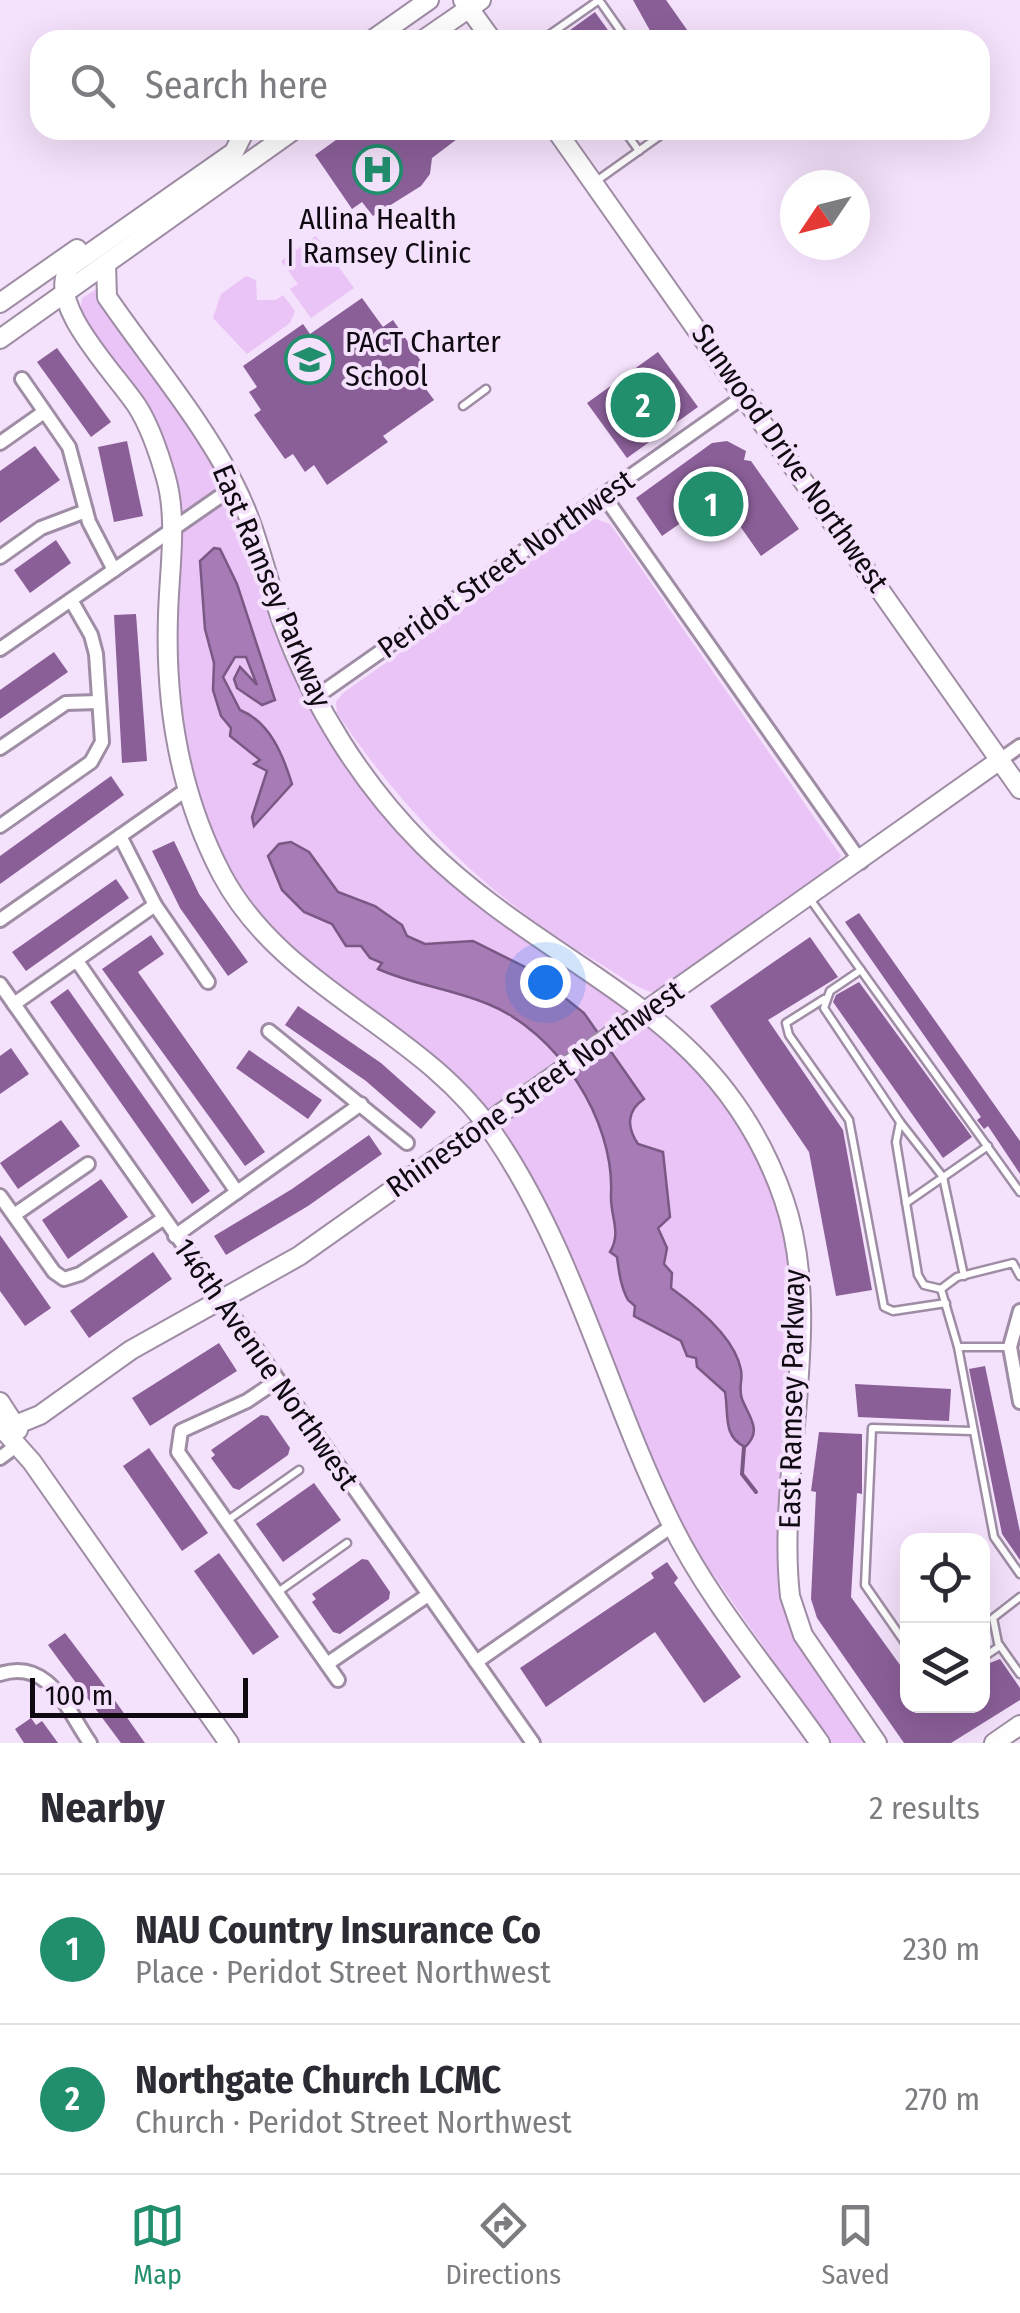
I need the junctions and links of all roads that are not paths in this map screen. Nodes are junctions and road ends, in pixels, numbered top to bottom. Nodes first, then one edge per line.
1 (429, 0) edge
2 (471, 3) edge
3 (386, 30) edge
4 (436, 30) edge
5 (486, 30) edge
6 (556, 30) edge
7 (620, 30) edge
8 (231, 140) edge
9 (240, 140) edge
10 (280, 140) edge
11 (563, 140) edge
12 (632, 140) edge
13 (654, 140) edge
14 (639, 150) junction
15 (594, 182) junction
16 (106, 264) junction
17 (63, 295) junction
18 (1, 299) edge
19 (0, 339) edge
20 (22, 379) dead end
21 (486, 389) dead end
22 (746, 396) junction
23 (463, 406) dead end
24 (44, 412) junction
25 (0, 443) edge
26 (236, 486) junction
27 (604, 496) junction
28 (86, 511) junction
29 (170, 531) junction
30 (0, 557) edge
31 (114, 570) junction
32 (71, 600) junction
33 (0, 649) edge
34 (316, 698) junction
35 (98, 702) junction
36 (1020, 746) edge
37 (0, 748) edge
38 (1000, 760) junction
39 (1020, 789) edge
40 (186, 790) junction
41 (0, 826) edge
42 (120, 836) junction
43 (861, 862) junction
44 (810, 898) junction
45 (154, 904) junction
46 (0, 920) edge
47 (77, 961) junction
48 (861, 970) junction
49 (208, 982) dead end
50 (0, 984) edge
51 (824, 999) junction
52 (14, 1004) junction
53 (645, 1012) junction
54 (269, 1031) dead end
55 (361, 1104) junction
56 (900, 1122) junction
57 (486, 1123) junction
58 (408, 1143) dead end
59 (988, 1146) junction
60 (88, 1164) dead end
61 (943, 1177) junction
62 (237, 1192) junction
63 (1020, 1192) edge
64 (0, 1196) edge
65 (906, 1203) junction
66 (14, 1215) junction
67 (163, 1219) junction
68 (176, 1236) junction
69 (1016, 1262) edge
70 (964, 1276) junction
71 (1020, 1276) edge
72 (941, 1288) junction
73 (221, 1299) junction
74 (946, 1303) junction
75 (1017, 1315) edge
76 (1010, 1346) junction
77 (958, 1348) junction
78 (278, 1380) junction
79 (0, 1402) edge
80 (1020, 1402) edge
81 (40, 1415) junction
82 (4, 1428) edge
83 (972, 1431) junction
84 (20, 1443) junction
85 (0, 1458) edge
86 (299, 1470) dead end
87 (226, 1521) junction
88 (672, 1526) junction
89 (347, 1543) dead end
90 (1020, 1574) edge
91 (277, 1592) junction
92 (428, 1595) junction
93 (1020, 1597) edge
94 (900, 1636) edge
95 (1000, 1646) junction
96 (990, 1653) edge
97 (476, 1662) junction
98 (327, 1664) junction
99 (0, 1674) edge
100 (1020, 1674) edge
101 (338, 1680) dead end
102 (1020, 1725) edge
103 (90, 1743) edge
104 (229, 1743) edge
105 (532, 1743) edge
106 (820, 1743) edge
107 (877, 1743) edge
108 (994, 1743) edge

1 - 3 street
2 - 4 street
2 - 5 street
6 - 7 lane
8 - 18 street
9 - 17 street
10 - 16 street
11 - 15 street, Sunwood Drive Northwest
12 - 14 lane
13 - 14 lane
14 - 15 lane
15 - 22 street, Sunwood Drive Northwest
16 - 17 street
16 - 26 street, East Ramsey Parkway
17 - 19 street
17 - 29 street, East Ramsey Parkway
20 - 24 street
21 - 23 lane
22 - 27 street, Peridot Street Northwest
22 - 38 street, Sunwood Drive Northwest
24 - 25 street
24 - 28 street
26 - 29 street
26 - 34 street, East Ramsey Parkway
27 - 34 street, Peridot Street Northwest
27 - 43 street
28 - 30 street
28 - 31 street
29 - 31 street
29 - 40 street, East Ramsey Parkway
31 - 32 street
32 - 33 street
32 - 35 street
34 - 53 street, East Ramsey Parkway
35 - 37 street
35 - 41 street
36 - 38 street, Rhinestone Street Northwest
38 - 39 street, Sunwood Drive Northwest
38 - 43 street, Rhinestone Street Northwest
40 - 42 street
40 - 57 street, East Ramsey Parkway
42 - 45 street
42 - 46 street
43 - 44 street, Rhinestone Street Northwest
44 - 48 lane
44 - 53 street, Rhinestone Street Northwest
45 - 47 street
45 - 49 street
47 - 52 street
47 - 62 street
48 - 51 lane
48 - 59 lane
50 - 52 street, 146th Avenue Northwest
51 - 56 lane
51 - 74 lane
52 - 67 street, 146th Avenue Northwest
53 - 57 street, Rhinestone Street Northwest
53 - 107 street, East Ramsey Parkway
54 - 55 street
55 - 58 street
55 - 62 street
56 - 61 lane
56 - 65 lane
57 - 73 street, Rhinestone Street Northwest
57 - 88 street, East Ramsey Parkway
59 - 61 lane
59 - 63 lane
60 - 66 street
61 - 65 lane
61 - 70 lane
62 - 68 street
64 - 66 street
65 - 72 lane
66 - 67 street
67 - 68 street, 146th Avenue Northwest
68 - 73 street, 146th Avenue Northwest
69 - 70 lane
69 - 71 lane
70 - 72 lane
72 - 74 lane
73 - 78 street, 146th Avenue Northwest
73 - 81 street, Rhinestone Street Northwest
74 - 77 lane
75 - 76 street
76 - 77 lane
76 - 80 street
77 - 83 lane
78 - 87 street
78 - 92 street, 146th Avenue Northwest
79 - 82 street
81 - 82 street, Rhinestone Street Northwest
81 - 84 street, Rhinestone Street Northwest
82 - 84 street
83 - 90 lane
83 - 94 lane
84 - 85 street, Rhinestone Street Northwest
84 - 104 street
86 - 87 lane
87 - 91 street
88 - 97 street
88 - 106 street, East Ramsey Parkway
89 - 91 lane
91 - 98 street
92 - 97 street, 146th Avenue Northwest
92 - 98 street
93 - 95 lane
95 - 96 lane
95 - 100 lane
97 - 105 street, 146th Avenue Northwest
98 - 101 street
99 - 103 street
102 - 108 street

